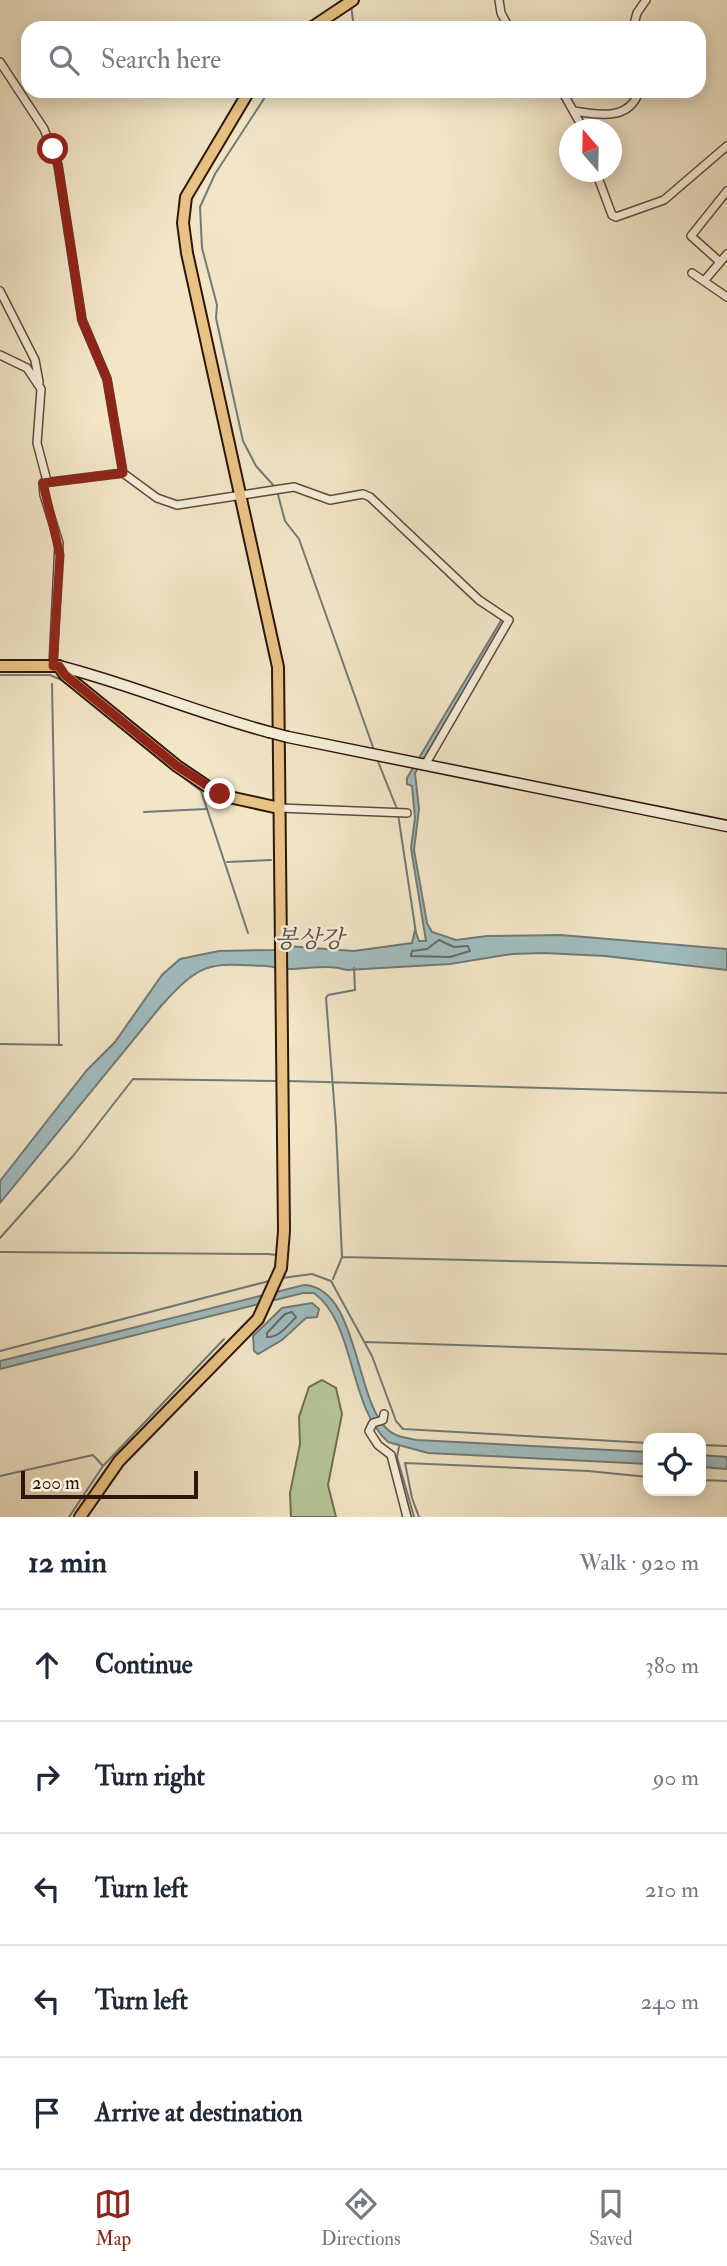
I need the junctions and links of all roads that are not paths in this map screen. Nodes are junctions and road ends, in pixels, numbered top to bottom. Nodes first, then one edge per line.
1 (499, 0) edge
2 (646, 0) edge
3 (346, 2) edge
4 (320, 21) edge
5 (505, 21) edge
6 (635, 21) edge
7 (0, 62) edge
8 (21, 94) edge
9 (24, 98) edge
10 (245, 98) edge
11 (566, 98) edge
12 (636, 98) edge
13 (574, 111) junction
14 (590, 114) junction
15 (578, 119) edge
16 (587, 119) edge
17 (727, 146) edge
18 (600, 182) edge
19 (727, 191) edge
20 (727, 254) edge
21 (720, 262) junction
22 (692, 273) dead end
23 (704, 281) junction
24 (0, 291) edge
25 (727, 297) edge
26 (0, 355) edge
27 (39, 385) junction
28 (123, 473) junction
29 (47, 481) junction
30 (239, 494) junction
31 (0, 666) edge
32 (56, 666) junction
33 (424, 764) junction
34 (279, 802) junction
35 (407, 813) dead end
36 (727, 826) edge
37 (383, 1417) dead end
38 (80, 1517) edge
39 (407, 1517) edge

1 - 5 street
2 - 6 street
3 - 4 main road
7 - 8 street
9 - 28 street
10 - 30 main road
11 - 13 street
12 - 14 street
13 - 14 street
13 - 15 street
14 - 16 street
17 - 18 street
19 - 21 street
20 - 21 street
21 - 23 street
22 - 23 street
23 - 25 street
24 - 27 street
26 - 27 street
27 - 29 street
28 - 29 street
28 - 30 street
29 - 32 street
30 - 33 street
30 - 34 main road
31 - 32 main road
32 - 33 main road, bridge
32 - 34 main road
33 - 36 main road
34 - 35 street
34 - 38 main road
37 - 39 street

